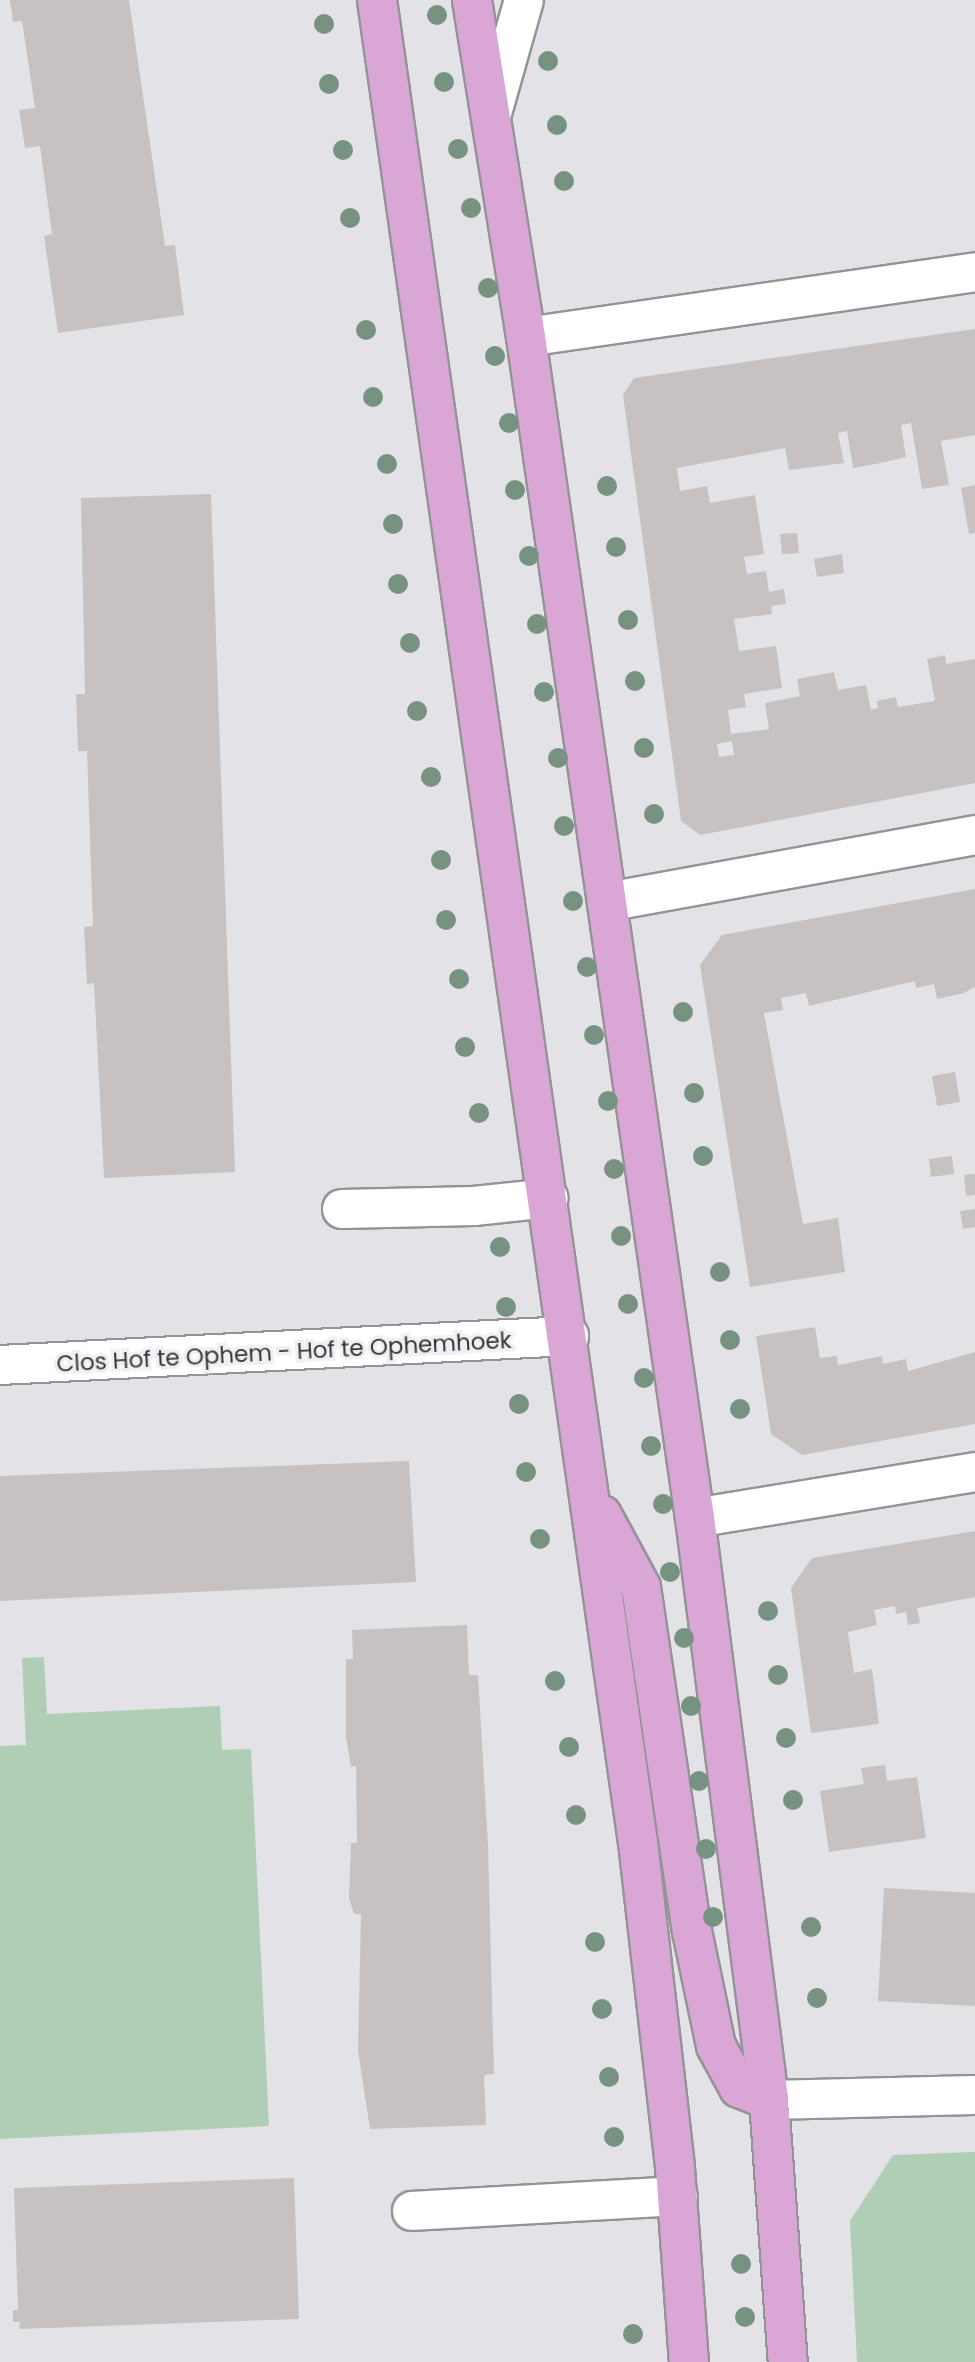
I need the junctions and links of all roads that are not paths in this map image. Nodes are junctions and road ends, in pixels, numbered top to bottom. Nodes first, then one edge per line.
1 (377, 0) edge
2 (472, 0) edge
3 (524, 0) edge
4 (492, 113) junction
5 (975, 272) edge
6 (526, 337) junction
7 (975, 835) edge
8 (607, 902) junction
9 (550, 1198) junction
10 (342, 1209) dead end
11 (569, 1336) junction
12 (0, 1365) edge
13 (975, 1472) edge
14 (591, 1495) junction
15 (695, 1518) junction
16 (975, 2095) edge
17 (769, 2100) junction
18 (678, 2196) junction
19 (412, 2211) dead end
20 (690, 2362) edge
21 (788, 2362) edge

1 - 9 main road
2 - 4 main road
3 - 4 street
4 - 6 main road
5 - 6 street
6 - 8 main road
7 - 8 street
8 - 15 main road
9 - 10 street
9 - 11 main road
11 - 12 street, Clos Hof te Ophem - Hof te Ophemhoek
11 - 14 main road
13 - 15 street
14 - 17 main road
14 - 18 main road
15 - 17 main road
16 - 17 street
17 - 21 main road
18 - 19 street
18 - 20 main road

